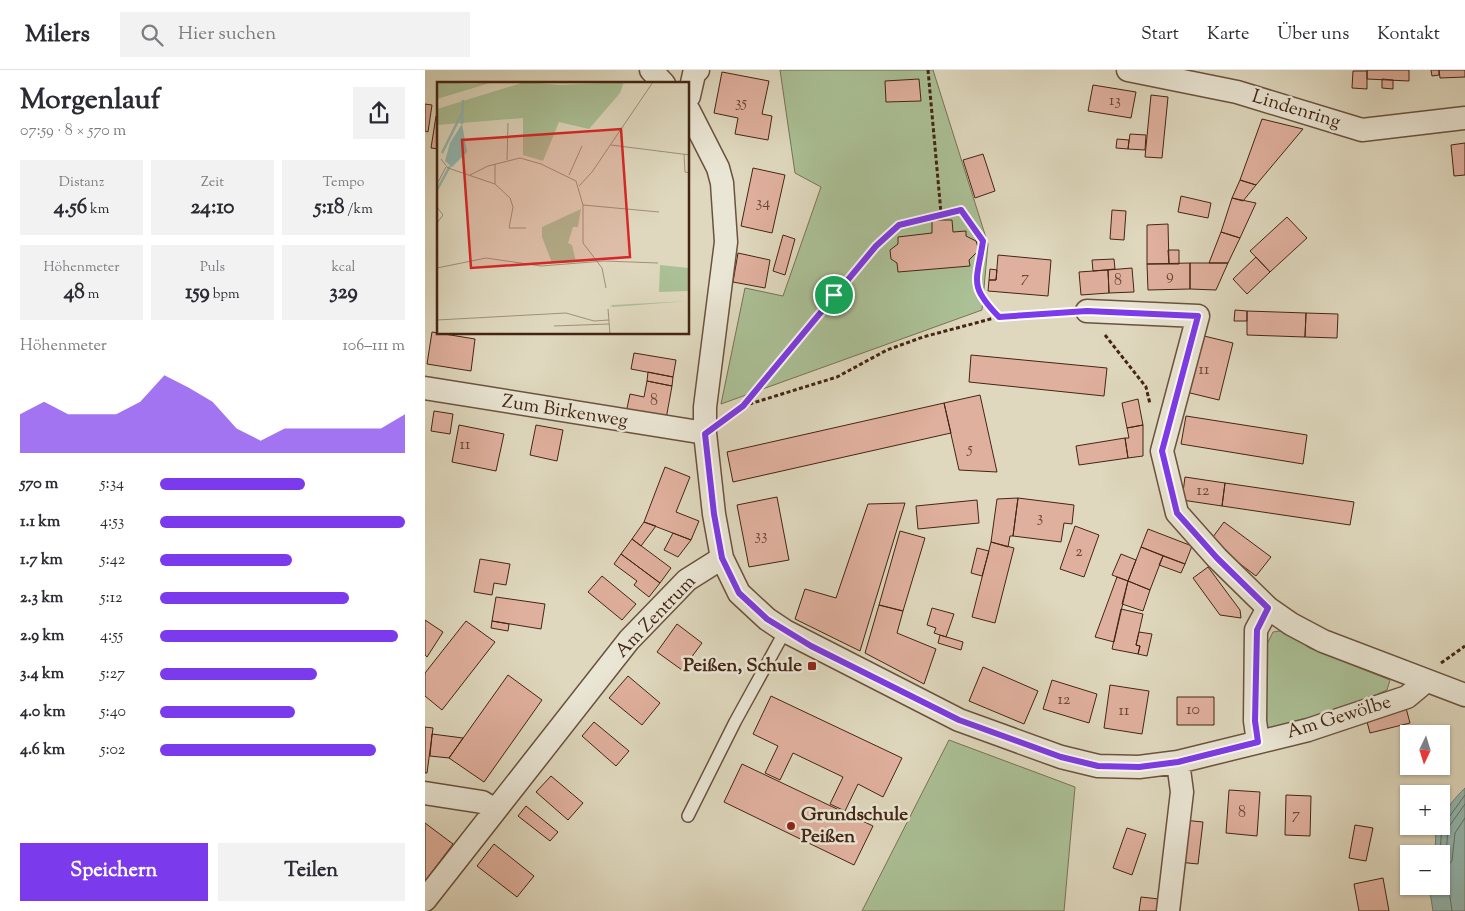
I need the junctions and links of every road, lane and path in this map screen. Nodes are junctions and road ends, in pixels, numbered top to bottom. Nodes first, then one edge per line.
1 (651, 70) edge
2 (698, 70) edge
3 (928, 70) edge
4 (1128, 70) edge
5 (662, 82) edge
6 (690, 92) edge
7 (690, 113) edge
8 (1465, 118) edge
9 (941, 213) junction
10 (1087, 311) junction
11 (999, 317) junction
12 (425, 388) edge
13 (1151, 405) dead end
14 (743, 406) junction
15 (705, 434) junction
16 (722, 558) junction
17 (1268, 608) junction
18 (785, 631) junction
19 (1425, 682) junction
20 (1465, 695) edge
21 (1258, 742) junction
22 (1178, 762) junction
23 (425, 793) edge
24 (495, 810) junction
25 (689, 816) dead end
26 (425, 900) edge
27 (1168, 911) edge

1 - 5 street
2 - 6 street
3 - 9 path
4 - 8 street, Lindenring
7 - 15 street
9 - 11 path
9 - 14 path
10 - 11 path
10 - 13 path
10 - 17 street
11 - 14 path
12 - 15 street, Zum Birkenweg
14 - 15 path
15 - 16 street
16 - 18 street, Am Gewölbe
16 - 24 street, Am Zentrum
17 - 19 street
17 - 21 street
18 - 22 street, Am Gewölbe
18 - 25 lane
19 - 20 street
19 - 21 street, Am Gewölbe
21 - 22 street, Am Gewölbe
22 - 27 street
23 - 24 street
24 - 26 street, Am Zentrum

